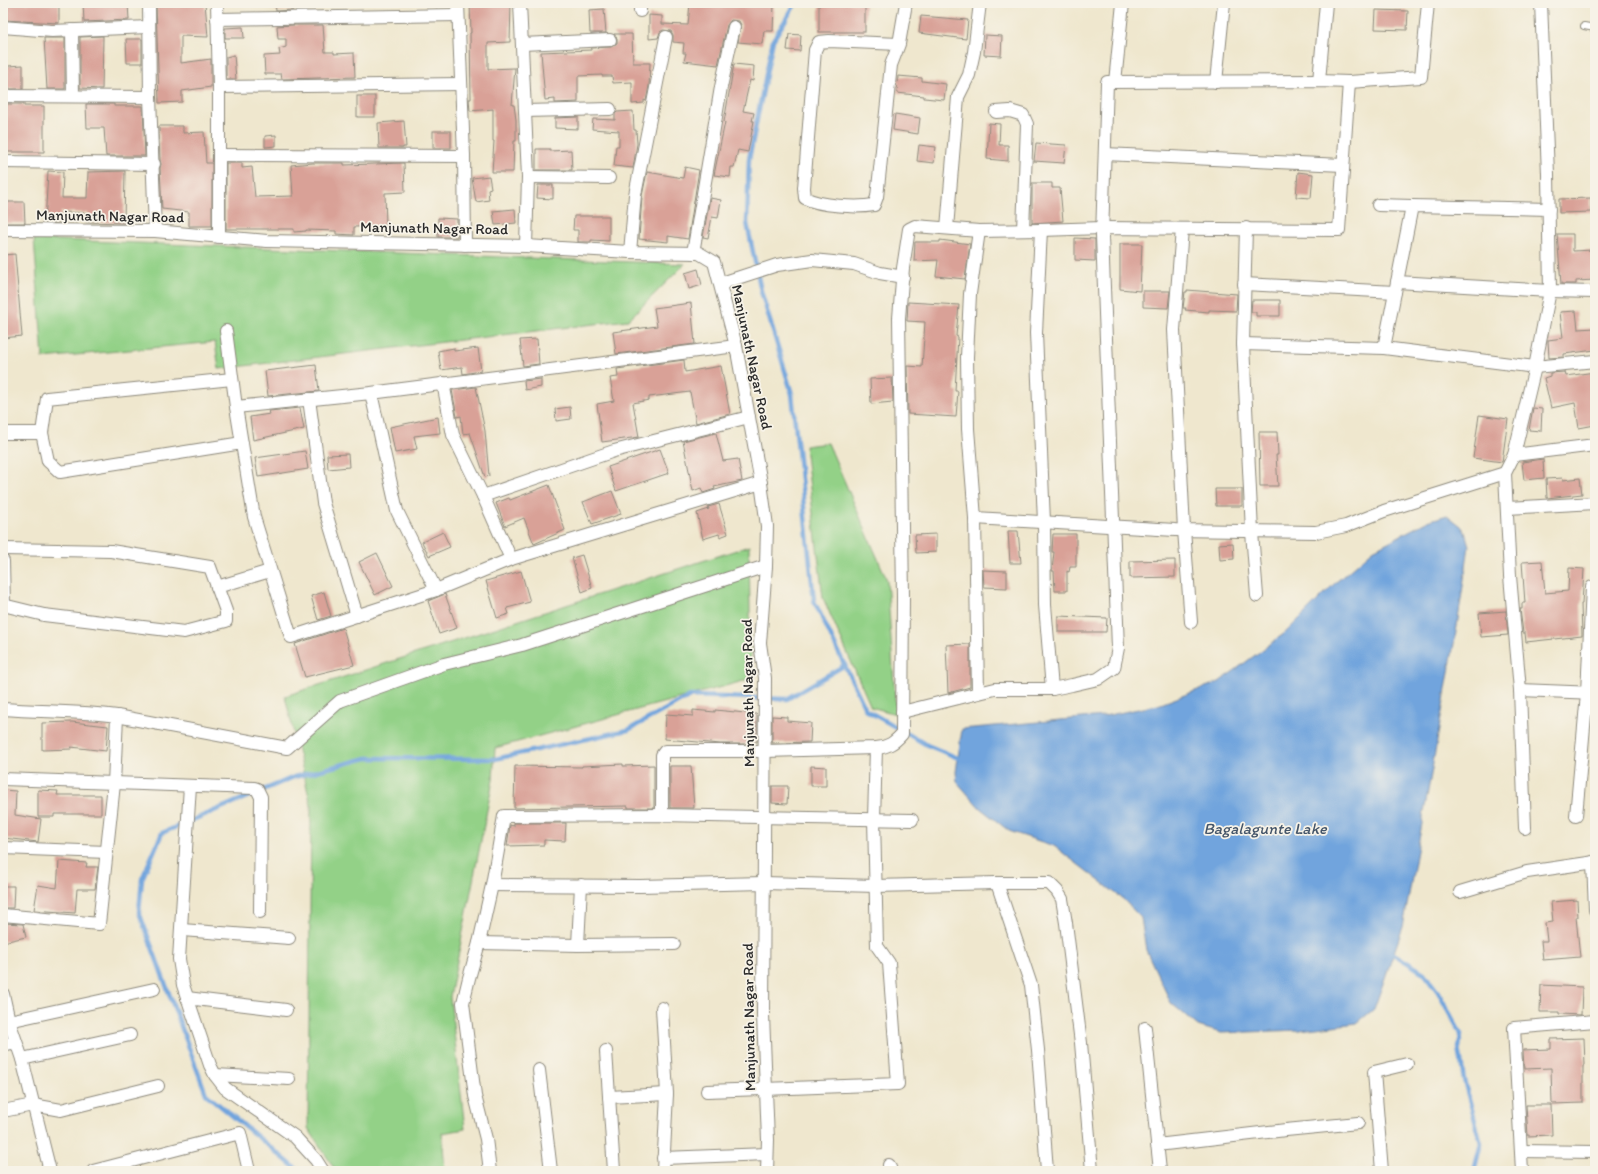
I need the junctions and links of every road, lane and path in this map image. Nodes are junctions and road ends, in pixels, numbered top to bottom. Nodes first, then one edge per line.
1 (149, 3) edge
2 (217, 3) edge
3 (520, 3) edge
4 (906, 3) edge
5 (980, 3) edge
6 (1123, 3) edge
7 (1224, 3) edge
8 (1326, 3) edge
9 (1428, 3) edge
10 (1542, 3) edge
11 (458, 9) edge
12 (217, 19) junction
13 (1584, 26) dead end
14 (3, 27) edge
15 (149, 27) junction
16 (734, 27) dead end
17 (1595, 28) edge
18 (72, 30) junction
19 (666, 37) dead end
20 (610, 40) dead end
21 (522, 44) junction
22 (899, 44) junction
23 (1319, 81) junction
24 (1115, 82) junction
25 (1216, 82) junction
26 (1349, 82) junction
27 (460, 84) junction
28 (219, 87) junction
29 (3, 96) edge
30 (73, 96) junction
31 (150, 96) junction
32 (610, 109) dead end
33 (525, 111) junction
34 (996, 112) dead end
35 (1105, 154) junction
36 (219, 155) junction
37 (464, 156) junction
38 (3, 162) edge
39 (154, 164) junction
40 (1343, 165) junction
41 (528, 177) junction
42 (609, 178) dead end
43 (1378, 204) dead end
44 (1412, 206) junction
45 (1549, 209) junction
46 (947, 228) junction
47 (1102, 228) junction
48 (1246, 228) junction
49 (1182, 229) junction
50 (3, 230) edge
51 (1023, 230) junction
52 (1041, 230) junction
53 (979, 231) junction
54 (155, 232) junction
55 (219, 237) junction
56 (465, 245) junction
57 (526, 246) junction
58 (630, 252) junction
59 (693, 253) junction
60 (902, 277) junction
61 (725, 283) junction
62 (1244, 284) junction
63 (1396, 287) junction
64 (1550, 291) junction
65 (1595, 292) edge
66 (226, 331) dead end
67 (1243, 344) junction
68 (736, 346) junction
69 (1384, 348) junction
70 (1595, 361) edge
71 (1535, 367) junction
72 (232, 379) junction
73 (443, 383) junction
74 (371, 393) junction
75 (309, 399) junction
76 (236, 407) junction
77 (749, 417) junction
78 (3, 433) edge
79 (42, 433) junction
80 (242, 443) junction
81 (1595, 446) edge
82 (1514, 455) junction
83 (1505, 473) junction
84 (761, 483) junction
85 (483, 496) junction
86 (1595, 503) edge
87 (1507, 508) junction
88 (975, 518) junction
89 (1044, 522) junction
90 (1112, 526) junction
91 (1184, 530) junction
92 (1252, 532) junction
93 (3, 549) edge
94 (511, 559) junction
95 (3, 561) edge
96 (766, 566) junction
97 (270, 571) junction
98 (1592, 586) dead end
99 (217, 587) junction
100 (436, 590) junction
101 (1257, 596) dead end
102 (3, 606) edge
103 (358, 616) junction
104 (1191, 622) dead end
105 (1052, 689) junction
106 (1520, 690) junction
107 (978, 693) junction
108 (1591, 693) edge
109 (3, 709) edge
110 (902, 712) junction
111 (118, 716) junction
112 (876, 748) junction
113 (765, 751) junction
114 (3, 779) edge
115 (114, 784) junction
116 (190, 786) junction
117 (662, 815) junction
118 (765, 816) junction
119 (1576, 816) dead end
120 (874, 819) junction
121 (912, 820) dead end
122 (1525, 828) dead end
123 (3, 848) edge
124 (107, 852) junction
125 (1594, 862) edge
126 (764, 883) junction
127 (997, 883) junction
128 (492, 885) junction
129 (581, 885) junction
130 (876, 886) junction
131 (1460, 892) dead end
132 (1595, 910) edge
133 (260, 912) dead end
134 (3, 914) edge
135 (182, 930) junction
136 (289, 938) dead end
137 (479, 943) junction
138 (674, 944) dead end
139 (578, 945) junction
140 (154, 989) dead end
141 (3, 994) edge
142 (188, 998) junction
143 (662, 1008) dead end
144 (286, 1010) dead end
145 (9, 1021) junction
146 (1595, 1021) edge
147 (1145, 1028) dead end
148 (130, 1035) dead end
149 (16, 1042) junction
150 (3, 1045) edge
151 (606, 1051) dead end
152 (22, 1059) junction
153 (1407, 1064) dead end
154 (539, 1070) dead end
155 (215, 1074) junction
156 (289, 1079) dead end
157 (158, 1086) dead end
158 (766, 1089) junction
159 (706, 1091) dead end
160 (667, 1094) junction
161 (609, 1097) junction
162 (33, 1105) junction
163 (3, 1111) edge
164 (1358, 1124) dead end
165 (1157, 1145) junction
166 (1521, 1152) junction
167 (1595, 1152) edge
168 (767, 1154) junction
169 (663, 1158) junction
170 (49, 1171) edge
171 (93, 1171) edge
172 (249, 1171) edge
173 (323, 1171) edge
174 (490, 1171) edge
175 (551, 1171) edge
176 (614, 1171) edge
177 (663, 1171) edge
178 (767, 1171) edge
179 (1047, 1171) edge
180 (1092, 1171) edge
181 (1160, 1171) edge
182 (1382, 1171) edge
183 (1522, 1171) edge

1 - 15 street
2 - 12 street
3 - 21 street
4 - 22 street
5 - 46 street
6 - 24 street
7 - 25 street
8 - 23 street
9 - 26 street
10 - 45 street
11 - 12 street
11 - 27 street
12 - 28 street
13 - 17 lane
14 - 18 street
15 - 18 street
15 - 31 street
16 - 59 street
18 - 30 street
19 - 58 street
20 - 21 street
21 - 33 street
22 - 22 street
23 - 25 street
23 - 26 street
24 - 25 street
24 - 35 street
26 - 40 street
27 - 28 street
27 - 37 street
28 - 36 street
29 - 30 street
30 - 31 street
31 - 39 street
32 - 33 street
33 - 41 street
34 - 51 street
35 - 40 street
35 - 47 street
36 - 37 street
36 - 55 street
37 - 56 street
38 - 39 street
39 - 54 street
40 - 48 street
41 - 42 street
41 - 57 street
43 - 44 street
44 - 45 street
44 - 63 street
45 - 64 street
46 - 53 street
46 - 60 street
47 - 49 street
47 - 52 street
47 - 90 street
48 - 49 street
48 - 62 street
49 - 91 street
50 - 54 street, Manjunath Nagar Road
51 - 52 street
51 - 53 street
52 - 89 street
53 - 88 street
54 - 55 street, Manjunath Nagar Road
55 - 56 street, Manjunath Nagar Road
56 - 57 street, Manjunath Nagar Road
57 - 58 street, Manjunath Nagar Road
58 - 59 street, Manjunath Nagar Road
59 - 61 street, Manjunath Nagar Road
60 - 61 street
60 - 110 street
61 - 68 street, Manjunath Nagar Road
62 - 63 street
62 - 67 street
63 - 64 street
63 - 69 street
64 - 65 street
64 - 71 street
66 - 72 street
67 - 69 street
67 - 92 street
68 - 73 street
68 - 77 street, Manjunath Nagar Road
69 - 71 street
70 - 71 street
71 - 82 street
72 - 76 street
72 - 79 street
73 - 74 street
73 - 85 street
74 - 75 street
74 - 100 street
75 - 76 street
75 - 103 street
76 - 80 street
77 - 84 street, Manjunath Nagar Road
77 - 85 street
78 - 79 street
79 - 80 street
80 - 97 street
81 - 82 street
82 - 83 street
83 - 87 street
83 - 92 street
84 - 94 street
84 - 96 street, Manjunath Nagar Road
85 - 94 street
86 - 87 street
87 - 106 street
88 - 89 street
88 - 107 street
89 - 90 street
89 - 105 street
90 - 91 street
90 - 105 street
91 - 92 street
91 - 104 street
92 - 101 street
93 - 99 street
94 - 100 street
95 - 102 street
96 - 111 street
96 - 113 street, Manjunath Nagar Road
97 - 99 street
97 - 103 street
98 - 108 street
99 - 102 street
100 - 103 street
105 - 107 street
106 - 108 street
106 - 122 street
107 - 110 street
108 - 119 street
109 - 111 street
110 - 112 street
111 - 115 street
112 - 113 street
112 - 120 street
113 - 117 street
113 - 118 street, Manjunath Nagar Road
114 - 115 street
115 - 116 street
115 - 124 street
116 - 133 street
116 - 135 street
117 - 118 street
117 - 128 street
118 - 120 street
118 - 126 street, Manjunath Nagar Road
120 - 121 street
120 - 130 street
123 - 124 street
124 - 134 street
125 - 131 street
125 - 132 street
126 - 129 street
126 - 130 street
126 - 158 street, Manjunath Nagar Road
127 - 130 street
127 - 179 street
127 - 180 street
128 - 129 street
128 - 137 street
129 - 139 street
130 - 158 street
135 - 136 street
135 - 142 street
137 - 139 street
137 - 174 street
138 - 139 street
140 - 145 street
141 - 145 street
142 - 144 street
142 - 155 street
143 - 160 street
145 - 149 street
146 - 166 street
147 - 165 street
148 - 152 street
149 - 150 street
149 - 152 street
151 - 161 street
152 - 162 street
153 - 182 street
154 - 175 street
155 - 156 street
155 - 173 street
157 - 162 street
158 - 159 street
158 - 168 street, Manjunath Nagar Road
160 - 161 street
160 - 169 street
161 - 176 street
162 - 163 street
162 - 170 street
164 - 165 street
165 - 181 street
166 - 167 street
166 - 183 street
168 - 169 street
168 - 178 street, Manjunath Nagar Road
169 - 177 street
171 - 172 street

